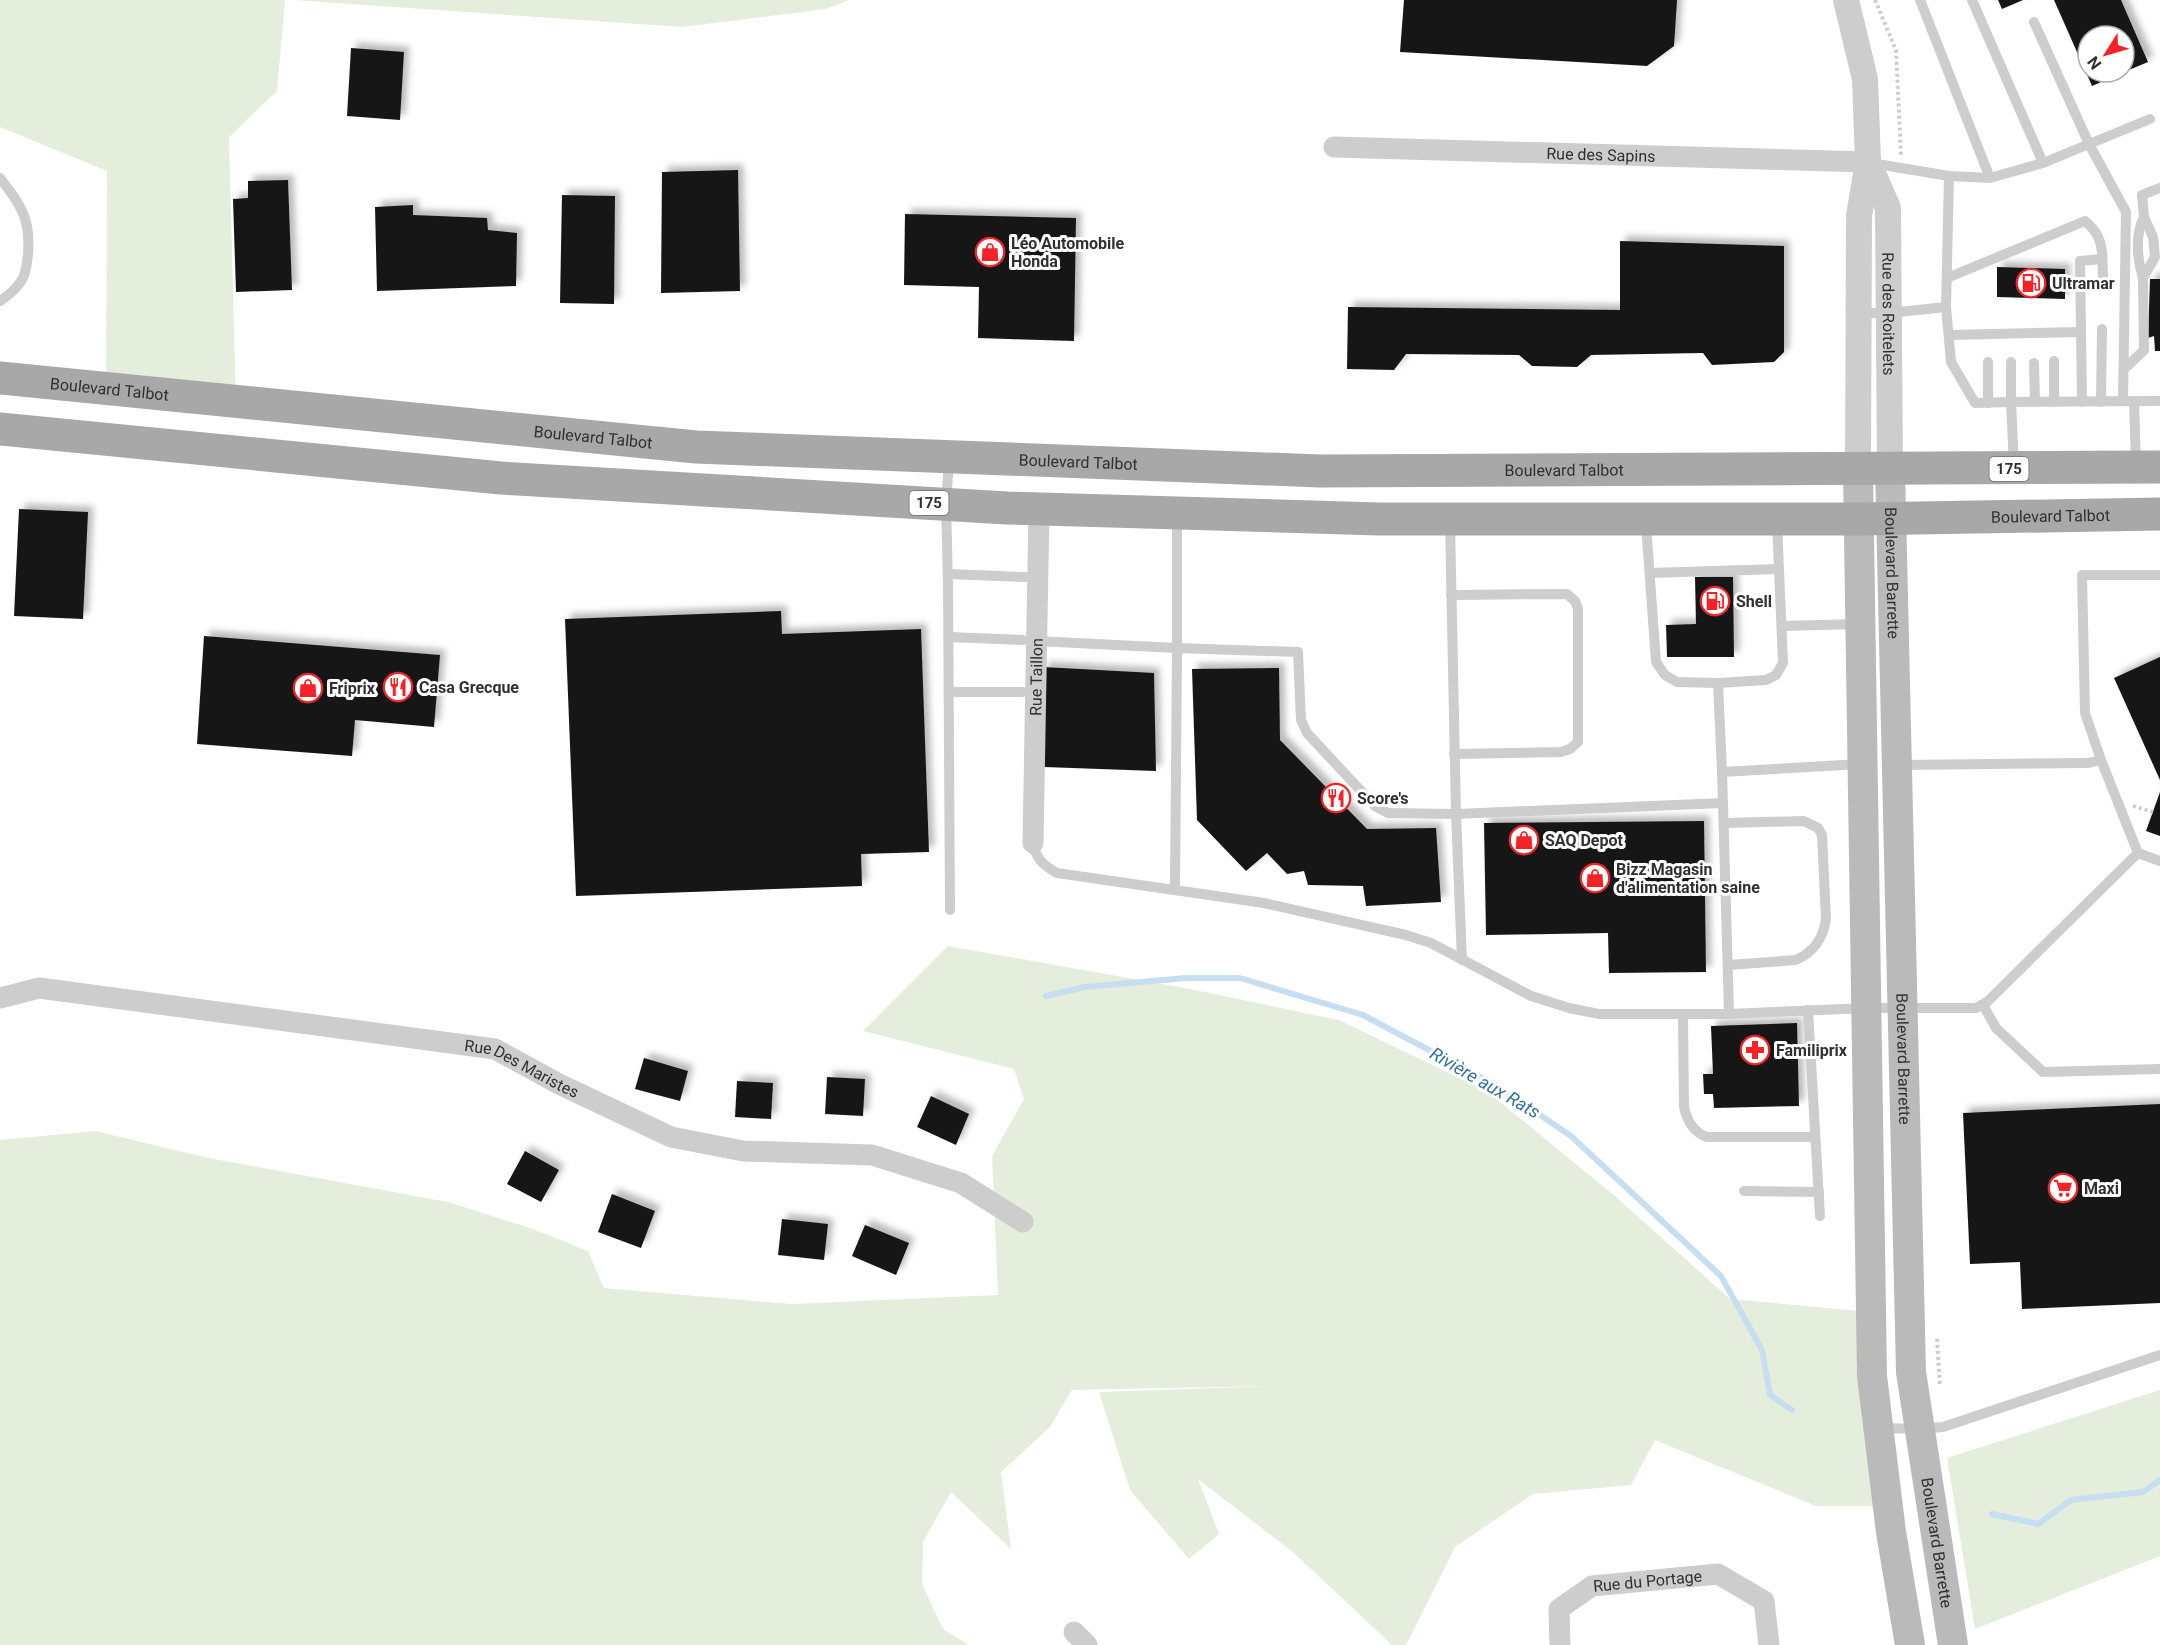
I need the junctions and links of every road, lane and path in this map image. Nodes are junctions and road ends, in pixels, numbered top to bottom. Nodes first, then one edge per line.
1 (1846, 0) edge
2 (1920, 0) edge
3 (1972, 0) edge
4 (2034, 22) dead end
5 (2150, 119) dead end
6 (2089, 144) junction
7 (1334, 147) dead end
8 (1868, 162) junction
9 (2043, 163) junction
10 (1949, 176) junction
11 (0, 178) edge
12 (1990, 178) junction
13 (2160, 188) edge
14 (2144, 217) junction
15 (2102, 260) junction
16 (2103, 277) dead end
17 (1947, 278) junction
18 (2143, 278) junction
19 (0, 301) edge
20 (1946, 307) junction
21 (1859, 313) junction
22 (1889, 313) junction
23 (2102, 329) dead end
24 (2081, 332) junction
25 (1948, 335) junction
26 (2054, 361) dead end
27 (1988, 362) dead end
28 (2011, 362) dead end
29 (2034, 363) dead end
30 (2124, 369) junction
31 (0, 378) edge
32 (2129, 401) junction
33 (2160, 401) edge
34 (2011, 402) junction
35 (2035, 402) junction
36 (2054, 402) junction
37 (2082, 402) junction
38 (2101, 402) junction
39 (1988, 403) junction
40 (0, 429) edge
41 (949, 457) junction
42 (2148, 467) edge
43 (1890, 469) junction
44 (2014, 469) junction
45 (1858, 470) junction
46 (946, 504) junction
47 (1039, 509) junction
48 (1177, 513) junction
49 (2160, 514) edge
50 (1449, 519) junction
51 (1646, 519) junction
52 (1777, 519) junction
53 (1875, 519) junction
54 (1779, 569) junction
55 (1650, 573) junction
56 (948, 574) junction
57 (2160, 575) edge
58 (1025, 577) dead end
59 (1451, 595) junction
60 (1862, 624) junction
61 (1782, 626) junction
62 (949, 637) junction
63 (1030, 641) junction
64 (1177, 648) junction
65 (1719, 683) junction
66 (949, 692) junction
67 (1023, 692) dead end
68 (1454, 754) junction
69 (2102, 760) junction
70 (1863, 764) junction
71 (1896, 765) junction
72 (1722, 772) junction
73 (1723, 803) junction
74 (1456, 814) junction
75 (1724, 823) junction
76 (1033, 843) joint
77 (2138, 853) junction
78 (2160, 861) edge
79 (1175, 890) junction
80 (950, 910) dead end
81 (1462, 960) junction
82 (1728, 965) junction
83 (0, 998) edge
84 (1983, 1005) junction
85 (1902, 1007) junction
86 (1867, 1008) junction
87 (1808, 1010) junction
88 (1683, 1014) junction
89 (1730, 1014) junction
90 (2160, 1069) edge
91 (1815, 1137) junction
92 (1744, 1191) dead end
93 (1819, 1192) junction
94 (1820, 1216) dead end
95 (1023, 1222) dead end
96 (2160, 1355) edge
97 (1878, 1428) junction
98 (1920, 1429) junction
99 (1560, 1645) edge
100 (1768, 1645) edge
101 (1910, 1645) edge
102 (1953, 1645) edge

1 - 8 street, Rue des Roitelets
2 - 12 lane
3 - 9 lane
4 - 6 lane
5 - 6 lane
6 - 9 lane
6 - 30 lane
7 - 8 street, Rue des Sapins
8 - 10 lane
8 - 21 street, Rue des Roitelets
8 - 22 street, Rue des Roitelets
9 - 12 lane
10 - 12 lane
10 - 17 lane
11 - 19 lane
13 - 14 lane
14 - 18 lane
14 - 18 lane
15 - 16 lane
15 - 17 lane
15 - 24 lane
17 - 20 lane
18 - 30 lane
20 - 22 lane
20 - 25 lane
21 - 22 lane
21 - 45 street, Rue des Roitelets
22 - 43 street, Rue des Roitelets
23 - 38 lane
24 - 25 lane
24 - 37 lane
25 - 39 lane
26 - 36 lane
27 - 39 lane
28 - 34 lane
29 - 35 lane
30 - 32 lane
31 - 41 main road, Boulevard Talbot / 175
32 - 33 lane
32 - 38 lane
32 - 42 lane
34 - 35 lane
34 - 39 lane
34 - 44 lane
35 - 36 lane
36 - 37 lane
37 - 38 lane
40 - 46 main road, Boulevard Talbot / 175
41 - 45 main road, Boulevard Talbot / 175
41 - 46 lane
42 - 44 main road, Boulevard Talbot / 175
43 - 44 main road, Boulevard Talbot / 175
43 - 45 main road, Boulevard Talbot / 175
43 - 53 main road, Boulevard Barrette
45 - 53 main road, Boulevard Barrette
46 - 47 main road, Boulevard Talbot / 175
46 - 56 lane
47 - 48 main road, Boulevard Talbot / 175
47 - 63 street, Rue Taillon
48 - 50 main road, Boulevard Talbot / 175
48 - 64 lane
49 - 53 main road, Boulevard Talbot / 175
50 - 51 main road, Boulevard Talbot / 175
50 - 59 lane
51 - 52 main road, Boulevard Talbot / 175
51 - 55 lane
52 - 53 main road, Boulevard Talbot / 175
52 - 54 lane
53 - 60 main road, Boulevard Barrette
53 - 71 main road, Boulevard Barrette
54 - 55 lane
54 - 61 lane
55 - 65 lane
56 - 58 lane
56 - 62 lane
57 - 69 lane
59 - 68 lane
59 - 68 lane
60 - 61 lane
60 - 70 main road, Boulevard Barrette
61 - 65 lane
62 - 63 lane
62 - 66 lane
63 - 64 lane
63 - 76 street, Rue Taillon
64 - 74 lane
64 - 79 lane
65 - 72 lane
66 - 67 lane
66 - 80 lane
68 - 74 lane
69 - 71 lane
69 - 77 lane
70 - 72 lane
70 - 86 main road, Boulevard Barrette
71 - 85 main road, Boulevard Barrette
72 - 73 lane
73 - 74 lane
73 - 75 lane
74 - 81 lane
75 - 82 lane
75 - 82 lane
76 - 79 lane
77 - 78 lane
77 - 84 lane
79 - 81 lane
81 - 88 lane
82 - 89 lane
83 - 95 street, Rue Des Maristes
84 - 85 lane
84 - 90 lane
85 - 86 lane
85 - 98 main road, Boulevard Barrette
86 - 87 lane
86 - 97 main road, Boulevard Barrette
87 - 89 lane
87 - 91 lane
88 - 89 lane
88 - 91 lane
91 - 93 lane
92 - 93 lane
93 - 94 lane
96 - 98 lane
97 - 98 lane
97 - 101 main road, Boulevard Barrette
98 - 102 main road, Boulevard Barrette
99 - 100 street, Rue du Portage

